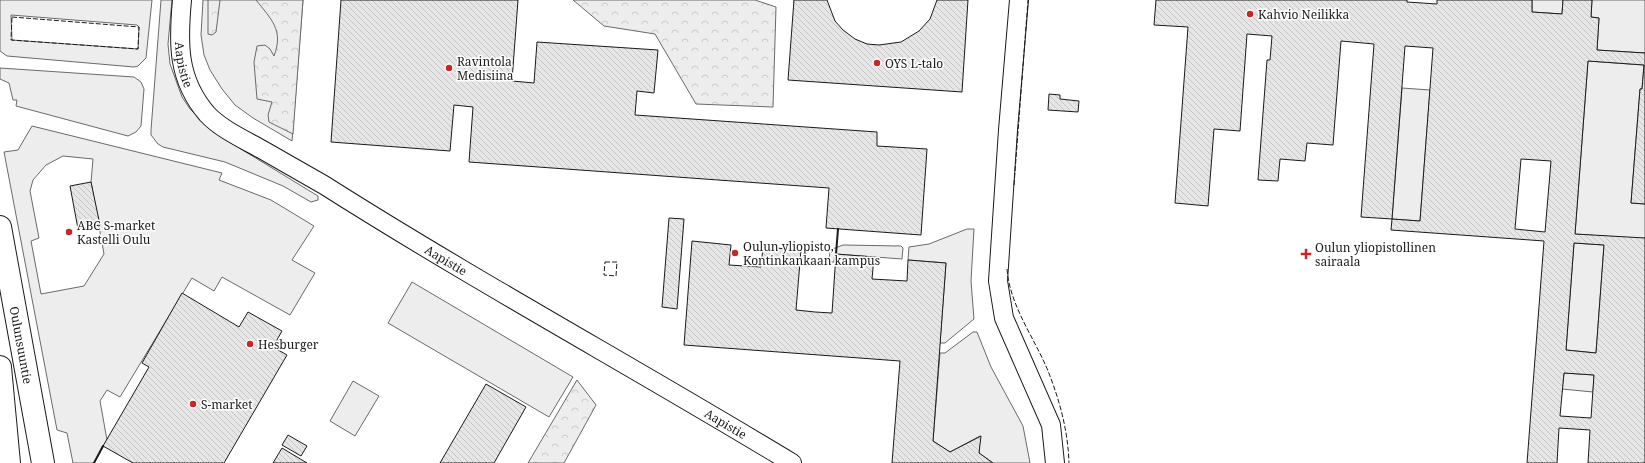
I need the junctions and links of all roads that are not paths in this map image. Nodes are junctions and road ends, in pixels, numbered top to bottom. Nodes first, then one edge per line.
1 (182, 0) edge
2 (1019, 0) edge
3 (0, 227) edge
4 (0, 367) edge
5 (10, 463) edge
6 (43, 463) edge
7 (792, 463) edge
8 (1055, 463) edge

1 - 7 street, Aapistie
2 - 8 street
3 - 6 main road, Oulunsuuntie
4 - 5 main road, Oulunsuuntie

